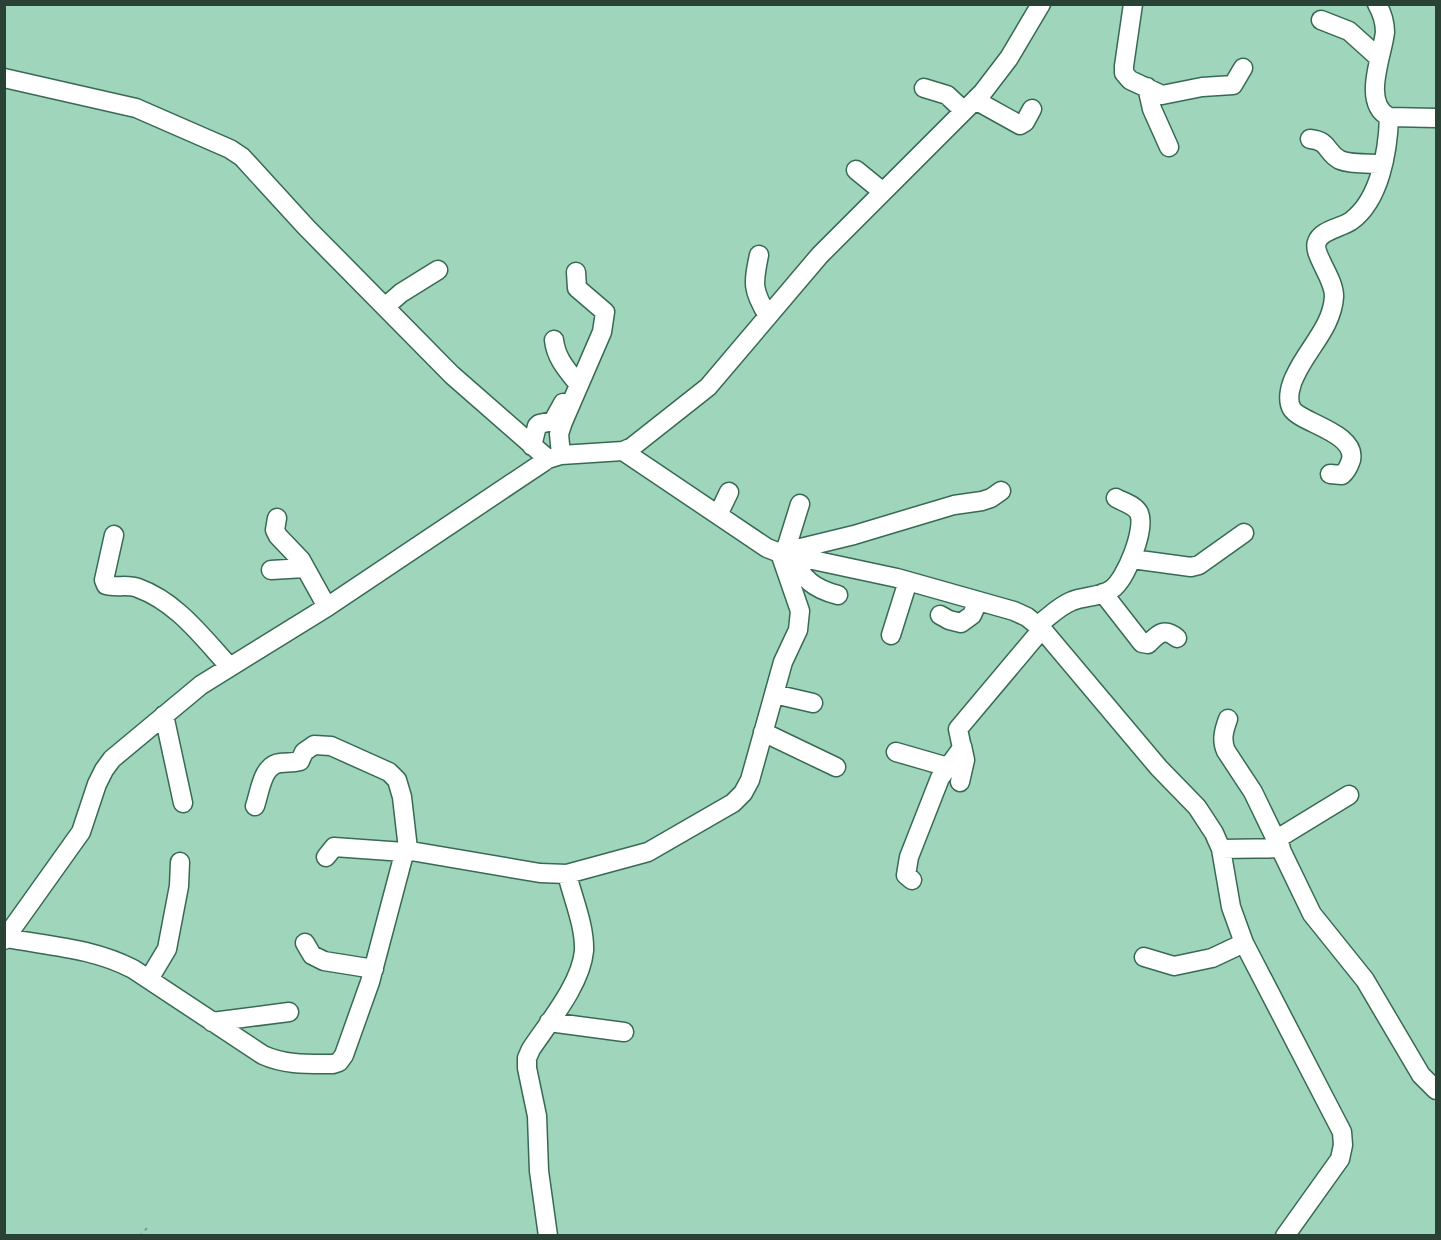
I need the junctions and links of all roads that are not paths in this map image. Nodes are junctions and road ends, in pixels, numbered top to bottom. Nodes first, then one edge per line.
1 (1041, 4) edge
2 (1133, 4) edge
3 (1377, 4) edge
4 (1321, 20) dead end
5 (1379, 58) junction
6 (1243, 68) dead end
7 (4, 78) edge
8 (1147, 87) junction
9 (924, 88) dead end
10 (969, 106) junction
11 (1032, 109) dead end
12 (1389, 117) junction
13 (1437, 118) edge
14 (1310, 138) dead end
15 (1169, 147) dead end
16 (1383, 164) junction
17 (856, 170) dead end
18 (883, 192) junction
19 (759, 255) dead end
20 (438, 270) dead end
21 (576, 272) dead end
22 (385, 307) junction
23 (768, 316) junction
24 (554, 340) dead end
25 (572, 391) junction
26 (532, 446) junction
27 (623, 451) junction
28 (554, 457) junction
29 (1330, 474) dead end
30 (1001, 491) dead end
31 (729, 492) dead end
32 (1116, 498) dead end
33 (800, 504) dead end
34 (718, 514) junction
35 (277, 518) dead end
36 (1244, 533) dead end
37 (114, 535) dead end
38 (786, 554) junction
39 (1132, 560) junction
40 (305, 568) junction
41 (271, 570) dead end
42 (908, 581) junction
43 (1103, 593) junction
44 (838, 595) dead end
45 (978, 601) junction
46 (327, 607) junction
47 (940, 615) dead end
48 (1040, 627) junction
49 (891, 635) dead end
50 (1177, 638) dead end
51 (230, 667) junction
52 (774, 694) junction
53 (813, 703) dead end
54 (164, 716) junction
55 (1228, 718) dead end
56 (763, 732) junction
57 (962, 744) junction
58 (896, 752) dead end
59 (836, 767) dead end
60 (948, 767) junction
61 (960, 782) dead end
62 (1349, 795) dead end
63 (183, 803) dead end
64 (255, 806) dead end
65 (1279, 843) junction
66 (1221, 849) junction
67 (406, 851) junction
68 (326, 857) dead end
69 (180, 862) dead end
70 (567, 874) junction
71 (912, 880) dead end
72 (5, 939) edge
73 (305, 943) dead end
74 (1244, 943) junction
75 (1144, 957) dead end
76 (374, 969) junction
77 (149, 979) junction
78 (289, 1012) dead end
79 (212, 1022) junction
80 (549, 1022) junction
81 (624, 1032) dead end
82 (1437, 1090) edge
83 (548, 1236) edge
84 (1285, 1236) edge

1 - 10 street
2 - 8 street
3 - 5 street
4 - 5 street
5 - 12 street
6 - 8 street
7 - 22 street
8 - 15 street
9 - 10 street
10 - 11 street
10 - 18 street
12 - 13 street
12 - 16 street
14 - 16 street
16 - 29 street
17 - 18 street
18 - 23 street
19 - 23 street
20 - 22 street
21 - 25 street
22 - 26 street
23 - 27 street
24 - 25 street
25 - 26 street
25 - 28 street
26 - 28 street
27 - 28 street
27 - 34 street
28 - 46 street
30 - 38 street
31 - 34 street
32 - 39 street
33 - 38 street
34 - 38 street
35 - 40 street
36 - 39 street
37 - 51 street
38 - 42 street
38 - 44 street
38 - 52 street
39 - 43 street
40 - 41 street
40 - 46 street
42 - 45 street
42 - 49 street
43 - 48 street
43 - 50 street
45 - 47 street
45 - 48 street
46 - 51 street
48 - 57 street
48 - 66 street
51 - 54 street
52 - 53 street
52 - 56 street
54 - 63 street
54 - 72 street
55 - 65 street
56 - 59 street
56 - 70 street
57 - 60 street
57 - 61 street
58 - 60 street
60 - 71 street
62 - 65 street
64 - 67 street
65 - 66 street
65 - 82 street
66 - 74 street
67 - 68 street
67 - 70 street
67 - 76 street
69 - 77 street
70 - 80 street
72 - 77 street
73 - 76 street
74 - 75 street
74 - 84 street
76 - 79 street
77 - 79 street
78 - 79 street
80 - 81 street
80 - 83 street

